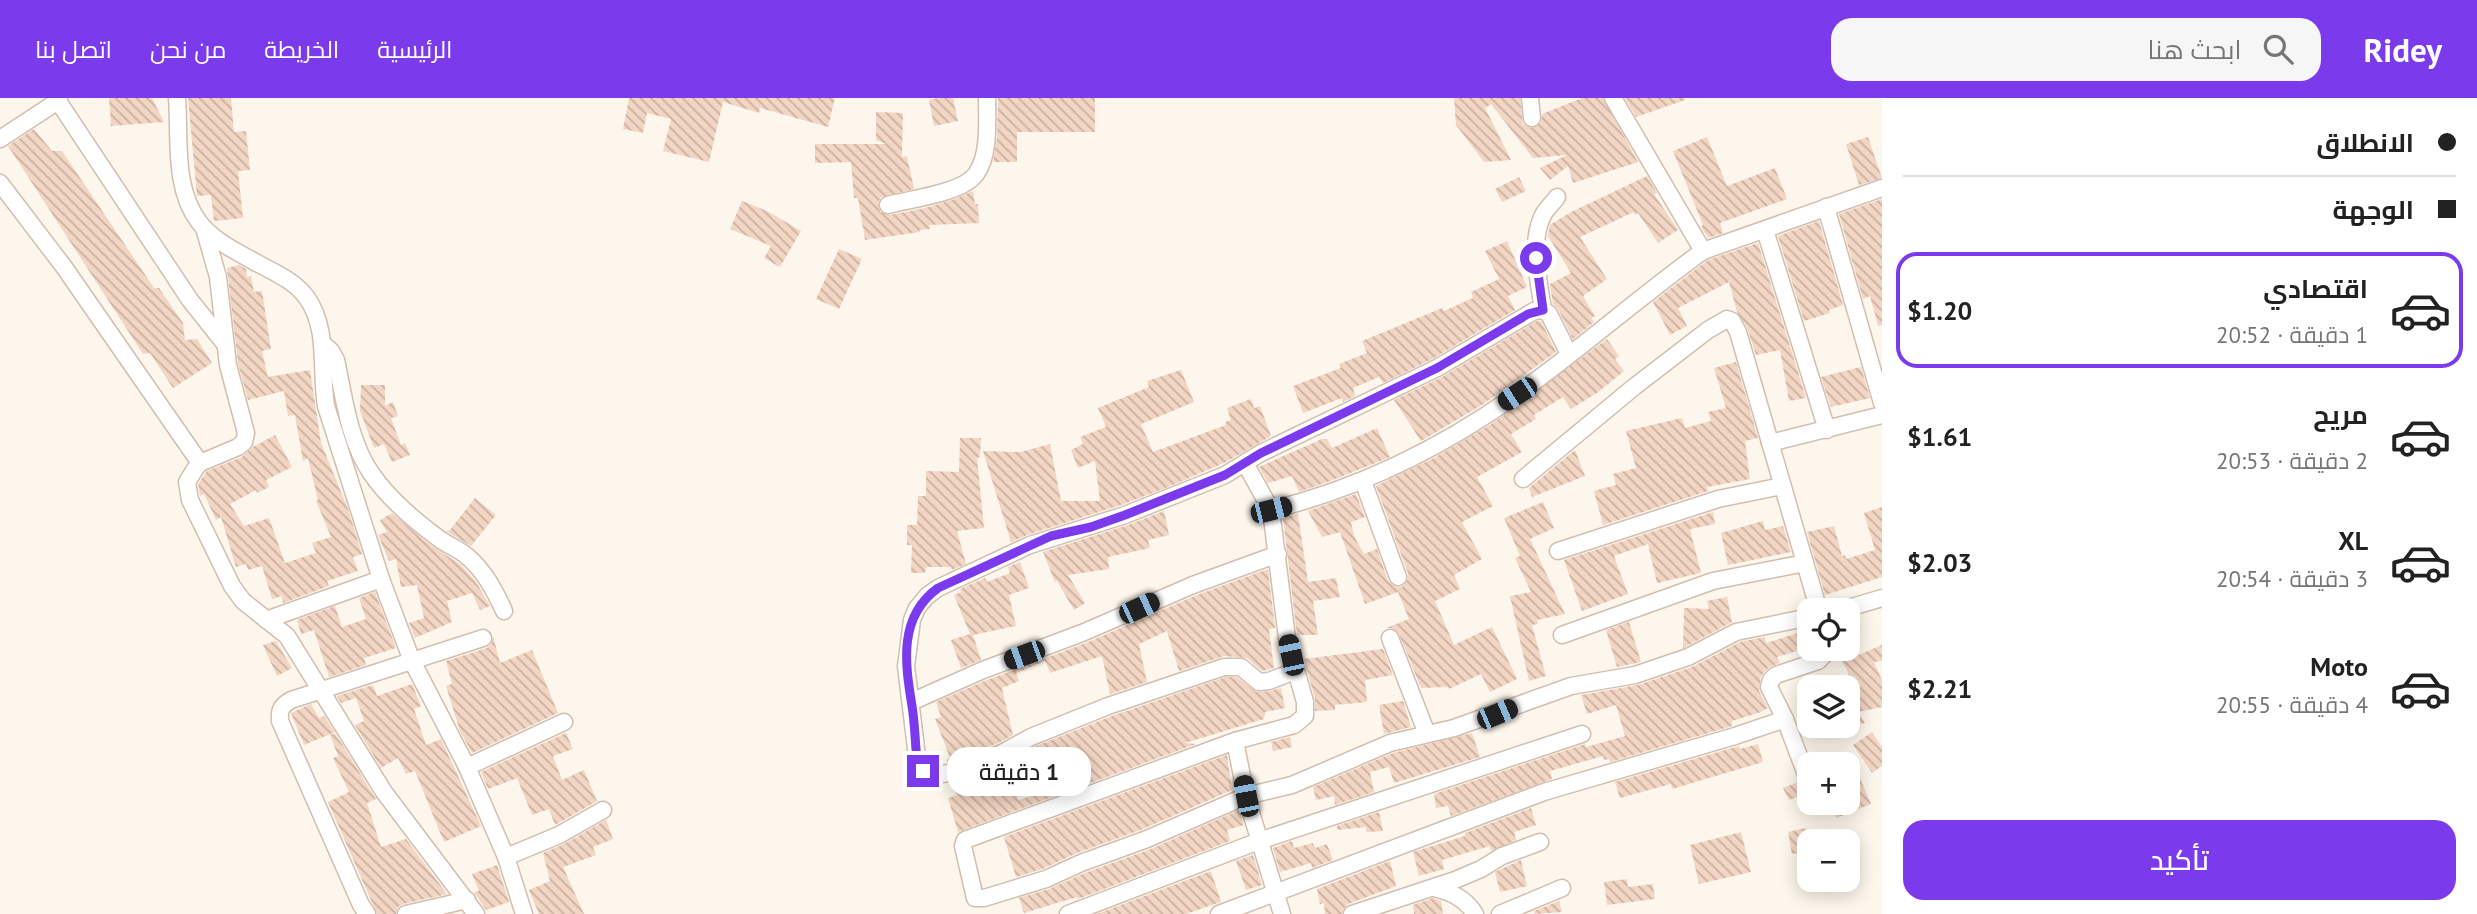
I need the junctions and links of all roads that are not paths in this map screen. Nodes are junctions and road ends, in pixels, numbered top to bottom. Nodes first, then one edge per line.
1 (177, 98) edge
2 (987, 98) edge
3 (1530, 98) edge
4 (1613, 98) edge
5 (59, 99) edge
6 (1532, 118) dead end
7 (0, 139) edge
8 (0, 183) edge
9 (1882, 188) edge
10 (1557, 197) dead end
11 (888, 205) dead end
12 (1826, 207) junction
13 (204, 228) junction
14 (1765, 230) junction
15 (1703, 251) junction
16 (1543, 310) junction
17 (226, 344) junction
18 (323, 344) junction
19 (1569, 354) junction
20 (1882, 403) edge
21 (1882, 415) edge
22 (1827, 430) junction
23 (1770, 443) junction
24 (200, 463) junction
25 (1245, 463) junction
26 (1523, 479) dead end
27 (1363, 481) junction
28 (1782, 485) junction
29 (1271, 510) junction
30 (1558, 551) dead end
31 (1278, 554) junction
32 (1805, 563) junction
33 (1398, 577) dead end
34 (381, 579) junction
35 (1815, 598) edge
36 (1882, 598) edge
37 (1860, 604) edge
38 (504, 611) dead end
39 (266, 620) junction
40 (1797, 620) edge
41 (1562, 635) dead end
42 (483, 638) dead end
43 (1390, 638) dead end
44 (412, 661) junction
45 (1818, 661) edge
46 (1295, 671) junction
47 (321, 691) junction
48 (911, 702) junction
49 (1785, 719) junction
50 (564, 722) dead end
51 (1427, 734) junction
52 (1583, 734) dead end
53 (1236, 741) junction
54 (1798, 752) edge
55 (467, 767) junction
56 (1246, 796) junction
57 (603, 810) dead end
58 (1259, 841) junction
59 (1540, 842) dead end
60 (506, 857) junction
61 (1434, 888) junction
62 (1562, 888) dead end
63 (1275, 892) junction
64 (472, 907) edge
65 (367, 914) edge
66 (406, 914) edge
67 (524, 914) edge
68 (1068, 914) edge
69 (1219, 914) edge
70 (1282, 914) edge
71 (1352, 914) edge
72 (1475, 914) edge
73 (1500, 914) edge

1 - 13 street
2 - 11 street
3 - 6 street
4 - 15 street
5 - 7 street
5 - 17 street
8 - 24 street
9 - 12 street
10 - 16 street
12 - 14 street
12 - 20 street
13 - 17 street
13 - 18 street
14 - 15 street
14 - 22 street
15 - 19 street
16 - 19 street
16 - 25 street
17 - 24 street
18 - 34 street
18 - 38 street
19 - 27 street
21 - 22 street
22 - 23 street
23 - 26 street
23 - 28 street
24 - 39 street
25 - 29 street
25 - 48 street
27 - 29 street
27 - 33 street
28 - 30 street
28 - 32 street
29 - 31 street
31 - 46 street
31 - 48 street
32 - 35 street
32 - 41 street
34 - 39 street
34 - 44 street
36 - 37 street
39 - 47 street
40 - 51 street
42 - 44 street
43 - 51 street
44 - 47 street
44 - 55 street
45 - 49 street
46 - 48 street
46 - 53 street
47 - 64 street
47 - 65 street
49 - 54 street
49 - 63 street
50 - 55 street
51 - 56 street
52 - 58 street
53 - 56 street
53 - 56 street
55 - 60 street
56 - 58 street
57 - 60 street
58 - 63 street
58 - 68 street
59 - 61 street
60 - 67 street
61 - 71 street
61 - 72 street
62 - 73 street
63 - 69 street
63 - 70 street
64 - 66 street

